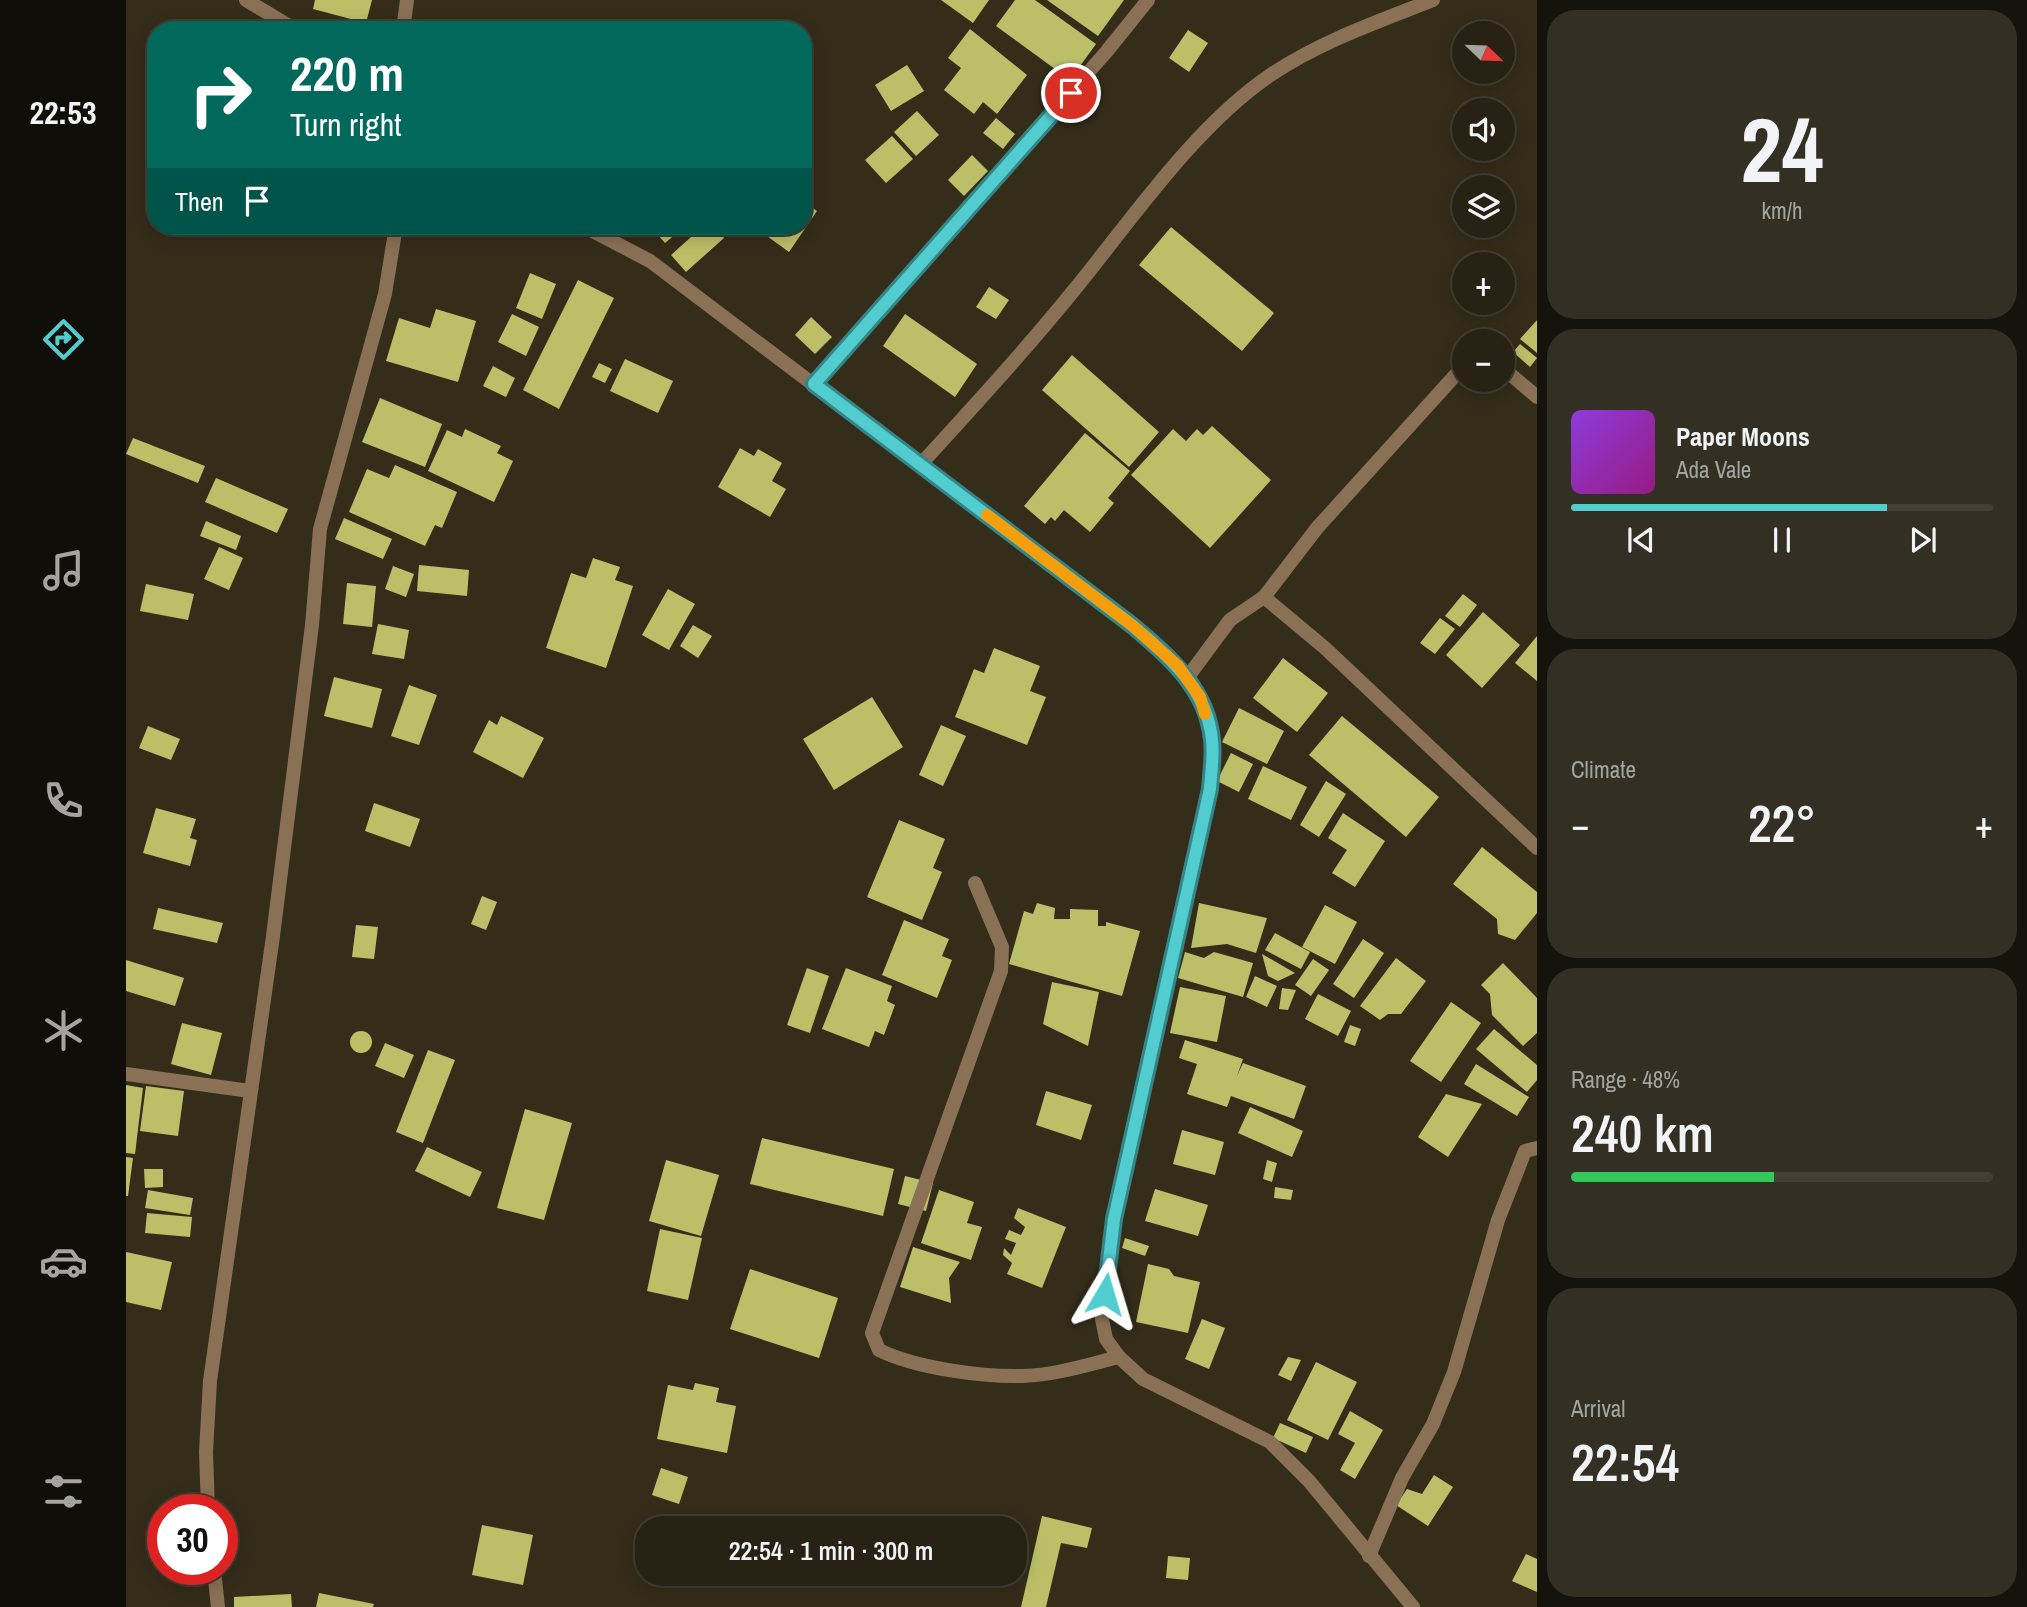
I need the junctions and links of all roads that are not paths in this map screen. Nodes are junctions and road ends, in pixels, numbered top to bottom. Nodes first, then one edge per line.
1 (246, 0) edge
2 (407, 0) edge
3 (1148, 0) edge
4 (1433, 0) edge
5 (281, 21) edge
6 (404, 21) edge
7 (395, 235) edge
8 (600, 235) edge
9 (1515, 378) edge
10 (1452, 379) edge
11 (814, 384) junction
12 (1537, 397) edge
13 (921, 464) junction
14 (1264, 597) junction
15 (1187, 678) junction
16 (1537, 848) edge
17 (975, 883) dead end
18 (126, 1073) edge
19 (250, 1091) junction
20 (1537, 1148) edge
21 (1119, 1357) junction
22 (207, 1494) edge
23 (1369, 1556) junction
24 (216, 1585) edge
25 (218, 1607) edge
26 (1413, 1607) edge

1 - 5 street
2 - 6 street
3 - 11 street
4 - 13 street
7 - 19 street
8 - 11 street
9 - 12 street
10 - 14 street
11 - 13 street
13 - 15 street
14 - 15 street
14 - 16 street
15 - 21 street
17 - 21 street
18 - 19 street
19 - 22 street
20 - 23 street
21 - 23 street
23 - 26 street
24 - 25 street

